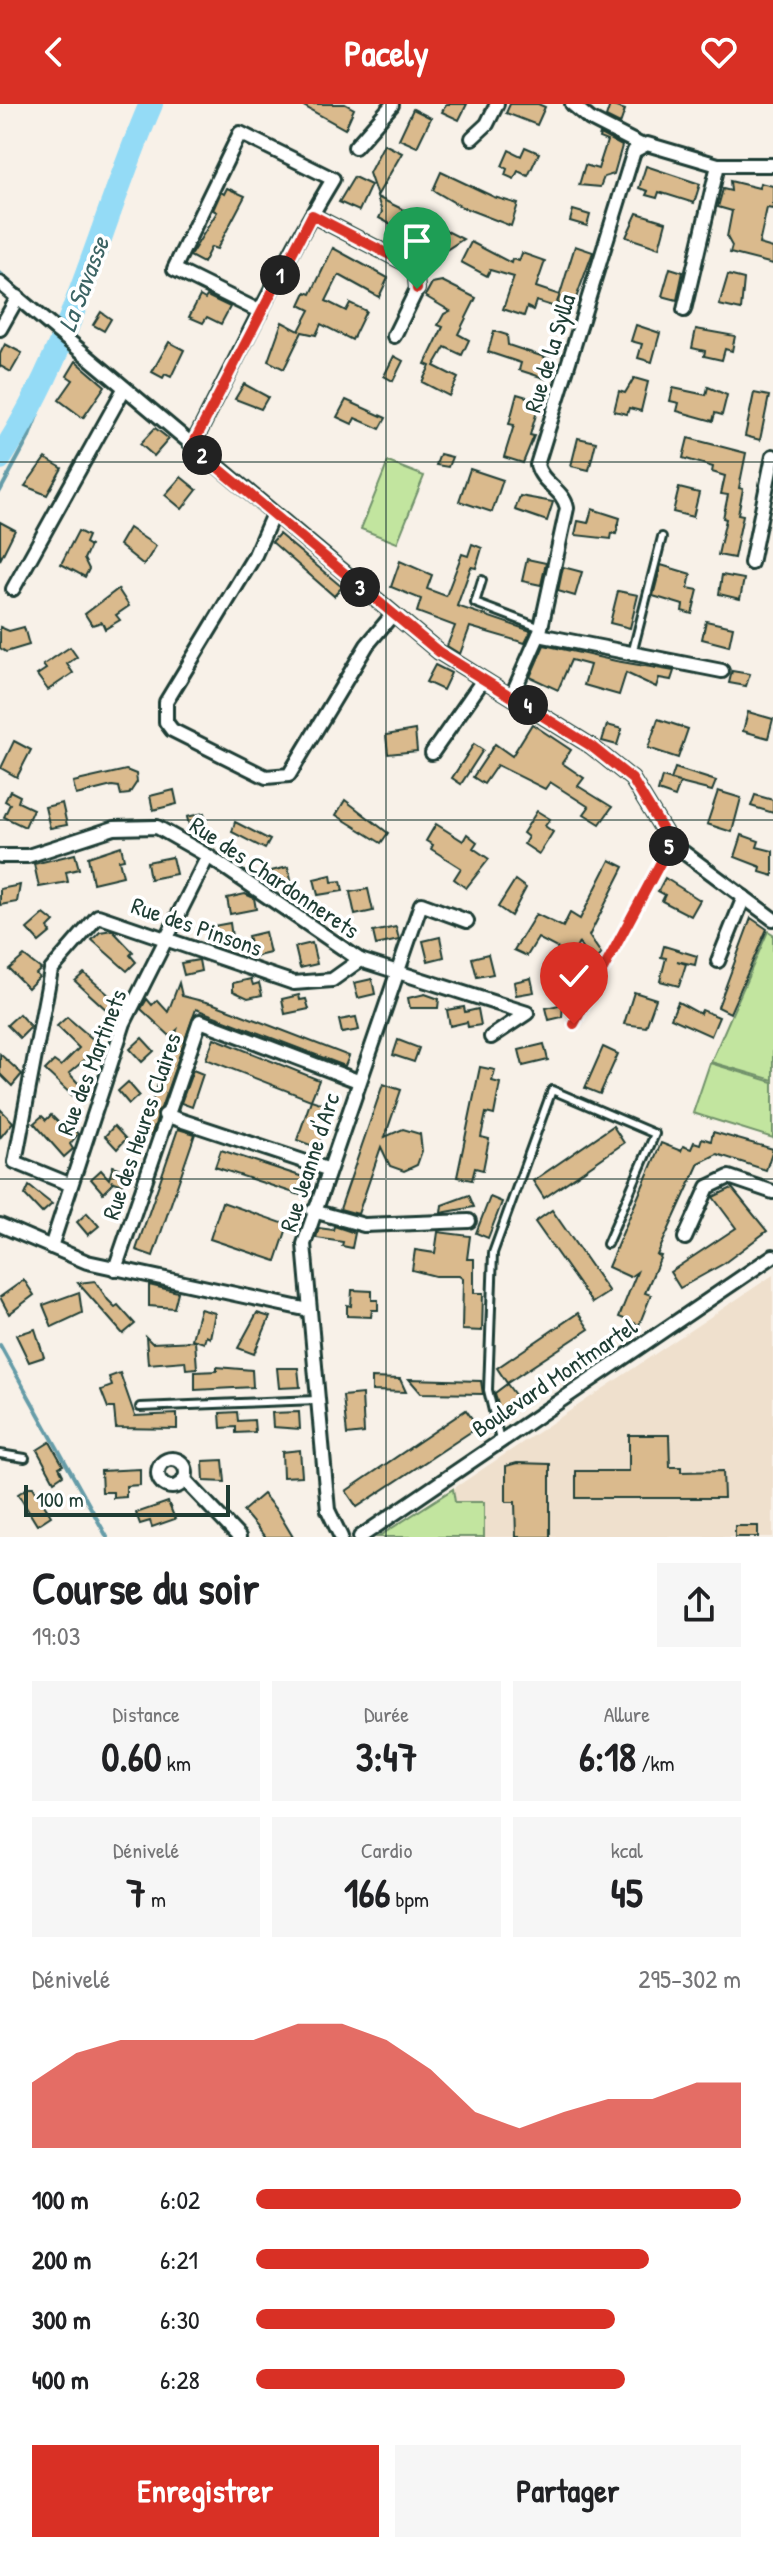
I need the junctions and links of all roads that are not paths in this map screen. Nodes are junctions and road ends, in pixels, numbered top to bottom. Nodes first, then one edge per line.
1 (392, 104) edge
2 (497, 104) edge
3 (572, 104) edge
4 (472, 138) dead end
5 (641, 145) junction
6 (355, 147) dead end
7 (718, 165) junction
8 (773, 165) edge
9 (312, 215) junction
10 (0, 283) edge
11 (18, 297) junction
12 (684, 310) dead end
13 (261, 312) junction
14 (0, 329) edge
15 (394, 336) dead end
16 (124, 389) junction
17 (192, 446) junction
18 (773, 456) edge
19 (273, 514) junction
20 (662, 537) dead end
21 (751, 563) dead end
22 (482, 580) dead end
23 (13, 589) dead end
24 (393, 614) junction
25 (540, 631) junction
26 (632, 654) junction
27 (722, 671) dead end
28 (483, 680) junction
29 (512, 695) junction
30 (432, 753) dead end
31 (671, 843) junction
32 (0, 856) edge
33 (208, 856) junction
34 (744, 897) junction
35 (773, 919) edge
36 (467, 921) dead end
37 (169, 939) junction
38 (360, 960) junction
39 (718, 961) dead end
40 (397, 970) junction
41 (574, 1024) dead end
42 (491, 1037) dead end
43 (358, 1081) junction
44 (165, 1115) junction
45 (327, 1169) junction
46 (69, 1184) junction
47 (773, 1192) edge
48 (313, 1211) junction
49 (469, 1221) dead end
50 (0, 1225) edge
51 (685, 1238) dead end
52 (607, 1244) dead end
53 (51, 1247) junction
54 (773, 1256) edge
55 (115, 1269) junction
56 (309, 1310) junction
57 (318, 1400) junction
58 (140, 1407) dead end
59 (500, 1440) junction
60 (0, 1454) edge
61 (25, 1458) dead end
62 (184, 1479) dead end
63 (239, 1537) edge
64 (341, 1537) edge
65 (360, 1537) edge

1 - 6 street
2 - 4 street
3 - 5 street
5 - 7 street
5 - 25 street, Rue de la Sylla
7 - 8 street
7 - 12 street
9 - 13 street
9 - 13 street
9 - 15 street
10 - 11 street
11 - 14 street
11 - 16 street
13 - 17 street
16 - 17 street
16 - 23 street
17 - 19 street
18 - 21 street
19 - 24 street
19 - 24 street
20 - 26 lane
22 - 25 lane
24 - 28 street
25 - 26 street
25 - 29 street, Rue de la Sylla
26 - 27 street
28 - 29 street
28 - 30 street
29 - 31 street
31 - 34 street
31 - 41 lane
32 - 33 street, Rue des Chardonnerets
33 - 37 street, Rue des Martinets
33 - 38 street, Rue des Chardonnerets
34 - 35 street
34 - 39 street
36 - 40 street, Rue Jeanne d'Arc
37 - 38 street, Rue des Pinsons
37 - 46 street, Rue des Martinets
37 - 46 street, Rue des Pinsons
38 - 40 street, Rue des Chardonnerets
40 - 42 street, Rue des Chardonnerets
40 - 43 street, Rue Jeanne d'Arc
43 - 44 street, Rue des Heures Claires
43 - 45 street, Rue Jeanne d'Arc
44 - 45 street
44 - 55 street, Rue des Heures Claires
45 - 48 street, Rue Jeanne d'Arc
46 - 53 street, Rue des Martinets
47 - 51 street
48 - 49 street
48 - 56 street, Rue Jeanne d'Arc
50 - 53 street
52 - 59 lane
53 - 55 street
54 - 59 street, Boulevard Montmartel
55 - 56 street
56 - 57 street, Rue Jeanne d'Arc
57 - 58 lane
57 - 64 street, Rue Jeanne d'Arc
59 - 65 street, Boulevard Montmartel
60 - 61 lane
62 - 63 street

